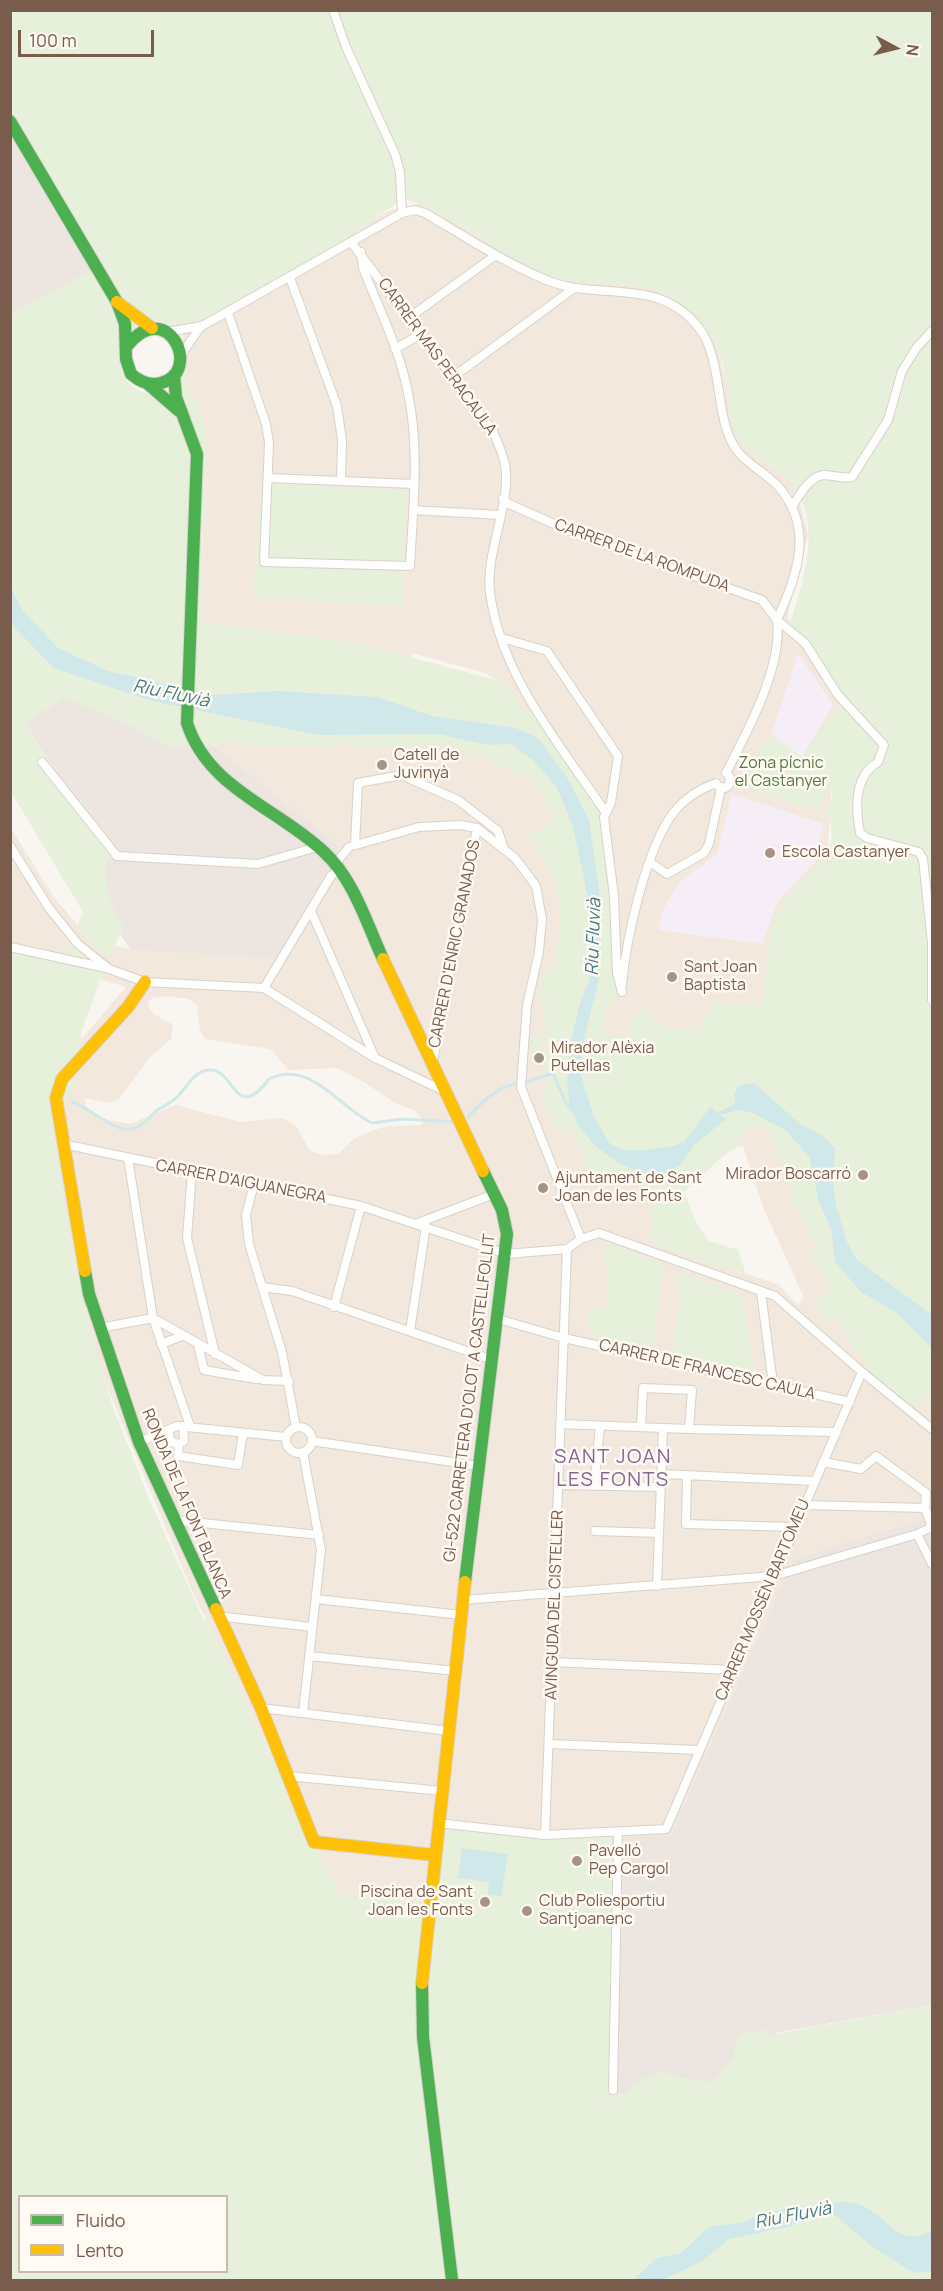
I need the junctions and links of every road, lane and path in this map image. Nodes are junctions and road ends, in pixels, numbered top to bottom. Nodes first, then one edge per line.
1 (333, 10) edge
2 (10, 121) edge
3 (402, 213) junction
4 (351, 242) junction
5 (362, 252) junction
6 (496, 255) junction
7 (290, 278) junction
8 (573, 289) junction
9 (117, 302) junction
10 (228, 313) junction
11 (410, 318) junction
12 (202, 326) junction
13 (152, 328) junction
14 (933, 331) edge
15 (167, 332) junction
16 (421, 334) junction
17 (127, 346) junction
18 (395, 349) junction
19 (181, 355) junction
20 (174, 375) junction
21 (453, 377) junction
22 (148, 384) junction
23 (180, 412) junction
24 (268, 478) junction
25 (341, 481) junction
26 (413, 484) junction
27 (503, 498) junction
28 (793, 505) junction
29 (413, 510) junction
30 (500, 515) junction
31 (777, 620) junction
32 (502, 638) junction
33 (42, 762) dead end
34 (719, 785) junction
35 (606, 813) junction
36 (477, 828) junction
37 (355, 845) junction
38 (10, 846) edge
39 (317, 847) junction
40 (504, 849) junction
41 (650, 862) junction
42 (338, 866) junction
43 (311, 911) junction
44 (10, 947) edge
45 (109, 969) junction
46 (145, 982) junction
47 (264, 988) junction
48 (933, 1000) edge
49 (375, 1058) junction
50 (433, 1061) junction
51 (446, 1092) junction
52 (63, 1144) junction
53 (128, 1158) junction
54 (192, 1172) junction
55 (254, 1184) junction
56 (494, 1194) junction
57 (361, 1206) junction
58 (422, 1224) junction
59 (581, 1239) junction
60 (567, 1249) junction
61 (506, 1254) junction
62 (262, 1287) junction
63 (761, 1292) junction
64 (334, 1307) junction
65 (153, 1318) junction
66 (498, 1319) junction
67 (100, 1328) junction
68 (410, 1331) junction
69 (182, 1336) junction
70 (564, 1338) junction
71 (161, 1344) junction
72 (198, 1345) junction
73 (215, 1354) junction
74 (493, 1360) junction
75 (862, 1372) junction
76 (263, 1380) junction
77 (289, 1381) junction
78 (773, 1384) junction
79 (850, 1402) junction
80 (560, 1424) junction
81 (186, 1426) junction
82 (600, 1426) junction
83 (296, 1427) junction
84 (641, 1427) junction
85 (663, 1428) junction
86 (689, 1428) junction
87 (933, 1429) edge
88 (168, 1430) junction
89 (243, 1432) junction
90 (837, 1432) junction
91 (286, 1437) junction
92 (312, 1441) junction
93 (139, 1442) junction
94 (179, 1444) junction
95 (303, 1452) junction
96 (823, 1462) junction
97 (479, 1466) junction
98 (662, 1474) junction
99 (687, 1475) junction
100 (814, 1481) junction
101 (560, 1485) junction
102 (594, 1486) junction
103 (661, 1487) junction
104 (805, 1505) junction
105 (925, 1508) junction
106 (173, 1520) junction
107 (796, 1527) junction
108 (932, 1527) edge
109 (595, 1531) dead end
110 (659, 1533) junction
111 (917, 1534) junction
112 (320, 1535) junction
113 (933, 1564) edge
114 (774, 1576) junction
115 (657, 1586) junction
116 (555, 1594) junction
117 (316, 1599) junction
118 (463, 1600) junction
119 (461, 1615) junction
120 (217, 1616) junction
121 (312, 1627) junction
122 (309, 1656) junction
123 (552, 1662) junction
124 (733, 1670) junction
125 (456, 1671) junction
126 (261, 1708) junction
127 (303, 1713) junction
128 (449, 1731) junction
129 (550, 1744) junction
130 (699, 1750) junction
131 (288, 1776) junction
132 (442, 1791) junction
133 (438, 1823) junction
134 (618, 1833) junction
135 (545, 1835) junction
136 (434, 1855) junction
137 (613, 2090) dead end
138 (452, 2280) edge

1 - 3 street
2 - 9 street
3 - 4 street
3 - 6 street
4 - 5 street, CARRER MAS PERACAULA
4 - 7 street
5 - 11 street, CARRER MAS PERACAULA
5 - 18 street
6 - 8 street
6 - 11 street
7 - 10 street
7 - 25 street
8 - 21 street
8 - 28 street
9 - 13 street
9 - 17 street
10 - 12 street
10 - 24 street
11 - 16 street, CARRER MAS PERACAULA
12 - 15 street
12 - 19 street
13 - 15 street
13 - 17 street
14 - 28 street
15 - 19 street
16 - 18 street
16 - 21 street, CARRER MAS PERACAULA
17 - 22 street
18 - 26 street
19 - 20 street
20 - 22 street
20 - 23 street, GI-522 CARRETERA D'OLOT A CASTELLFOLLIT
21 - 27 street, CARRER MAS PERACAULA
22 - 23 street, GI-522 CARRETERA D'OLOT A CASTELLFOLLIT
23 - 39 street, GI-522 CARRETERA D'OLOT A CASTELLFOLLIT
24 - 25 street
24 - 29 street
25 - 26 street
26 - 29 street
27 - 30 street, CARRER MAS PERACAULA
27 - 31 street, CARRER DE LA ROMPUDA
28 - 31 street
29 - 30 street
30 - 32 street, CARRER MAS PERACAULA
31 - 34 street
31 - 48 street, CARRER DE LA ROMPUDA
32 - 35 street, CARRER MAS PERACAULA
32 - 35 street
33 - 39 street
34 - 41 street
34 - 41 street
35 - 41 street
36 - 37 street
36 - 40 street
36 - 50 street, CARRER D'ENRIC GRANADOS
37 - 40 street
37 - 42 street
38 - 45 street
39 - 42 street, GI-522 CARRETERA D'OLOT A CASTELLFOLLIT
40 - 59 street
42 - 43 street
42 - 50 street, GI-522 CARRETERA D'OLOT A CASTELLFOLLIT
43 - 47 street
43 - 49 street
44 - 45 street
45 - 46 street
46 - 47 street
46 - 52 street, RONDA DE LA FONT BLANCA
47 - 49 street
49 - 51 street
50 - 51 street, GI-522 CARRETERA D'OLOT A CASTELLFOLLIT
51 - 56 street, GI-522 CARRETERA D'OLOT A CASTELLFOLLIT
52 - 53 street, CARRER D'AIGUANEGRA
52 - 67 street, RONDA DE LA FONT BLANCA
53 - 54 street, CARRER D'AIGUANEGRA
53 - 65 street
54 - 55 street, CARRER D'AIGUANEGRA
54 - 73 street
55 - 57 street, CARRER D'AIGUANEGRA
55 - 62 street
56 - 58 street
56 - 61 street, GI-522 CARRETERA D'OLOT A CASTELLFOLLIT
57 - 58 street, CARRER D'AIGUANEGRA
57 - 64 street
58 - 61 street, CARRER D'AIGUANEGRA
58 - 68 street
59 - 60 street
59 - 63 street
60 - 61 street
60 - 70 street, AVINGUDA DEL CISTELLER
61 - 66 street, GI-522 CARRETERA D'OLOT A CASTELLFOLLIT
62 - 64 street
62 - 77 street
63 - 75 street
63 - 78 street
64 - 68 street
65 - 67 street
65 - 69 street
65 - 71 street
66 - 70 street, CARRER DE FRANCESC CAULA
66 - 74 street, GI-522 CARRETERA D'OLOT A CASTELLFOLLIT
67 - 93 street, RONDA DE LA FONT BLANCA
68 - 74 street
69 - 71 street
69 - 72 street
70 - 78 street, CARRER DE FRANCESC CAULA
70 - 80 street, AVINGUDA DEL CISTELLER
71 - 81 street
72 - 73 street
72 - 76 street
73 - 76 street
74 - 97 street, GI-522 CARRETERA D'OLOT A CASTELLFOLLIT
75 - 79 street, CARRER MOSSÈN BARTOMEU
75 - 87 street
76 - 77 street
77 - 83 street
78 - 79 street, CARRER DE FRANCESC CAULA
79 - 90 street, CARRER MOSSÈN BARTOMEU
80 - 82 street
80 - 101 street, AVINGUDA DEL CISTELLER
81 - 88 street
81 - 89 street
81 - 94 street
82 - 84 street
82 - 102 street
83 - 91 street
83 - 92 street
84 - 85 street
84 - 86 street
85 - 86 street
85 - 98 street
86 - 90 street
88 - 93 street
88 - 94 street
89 - 91 street
89 - 94 street
90 - 96 street, CARRER MOSSÈN BARTOMEU
91 - 95 street
92 - 95 street
92 - 97 street
93 - 106 street, RONDA DE LA FONT BLANCA
95 - 112 street
96 - 100 street, CARRER MOSSÈN BARTOMEU
96 - 105 street
97 - 118 street, GI-522 CARRETERA D'OLOT A CASTELLFOLLIT
98 - 99 street
98 - 103 street
99 - 100 street
99 - 107 street
100 - 104 street, CARRER MOSSÈN BARTOMEU
101 - 102 street
101 - 116 street, AVINGUDA DEL CISTELLER
102 - 103 street
103 - 110 street
104 - 105 street
104 - 107 street, CARRER MOSSÈN BARTOMEU
105 - 108 street
106 - 112 street
106 - 120 street, RONDA DE LA FONT BLANCA
107 - 114 street, CARRER MOSSÈN BARTOMEU
108 - 111 street
109 - 110 street
110 - 115 street
111 - 113 street
111 - 114 street
112 - 117 street
114 - 115 street
114 - 124 street, CARRER MOSSÈN BARTOMEU
115 - 116 street
116 - 118 street
116 - 123 street, AVINGUDA DEL CISTELLER
117 - 119 street
117 - 121 street
118 - 119 street, GI-522 CARRETERA D'OLOT A CASTELLFOLLIT
119 - 125 street, GI-522 CARRETERA D'OLOT A CASTELLFOLLIT
120 - 121 street
120 - 126 street, RONDA DE LA FONT BLANCA
121 - 122 street
122 - 125 street
122 - 127 street
123 - 124 street
123 - 129 street, AVINGUDA DEL CISTELLER
124 - 130 street, CARRER MOSSÈN BARTOMEU
125 - 128 street, GI-522 CARRETERA D'OLOT A CASTELLFOLLIT
126 - 127 street
126 - 131 street, RONDA DE LA FONT BLANCA
127 - 128 street
128 - 132 street, GI-522 CARRETERA D'OLOT A CASTELLFOLLIT
129 - 130 street
129 - 135 street, AVINGUDA DEL CISTELLER
130 - 134 street, CARRER MOSSÈN BARTOMEU
131 - 132 street
131 - 136 street, RONDA DE LA FONT BLANCA
132 - 133 street, GI-522 CARRETERA D'OLOT A CASTELLFOLLIT
133 - 135 street
133 - 136 street, GI-522 CARRETERA D'OLOT A CASTELLFOLLIT
134 - 135 street
134 - 137 street
136 - 138 street, GI-522 CARRETERA D'OLOT A CASTELLFOLLIT

